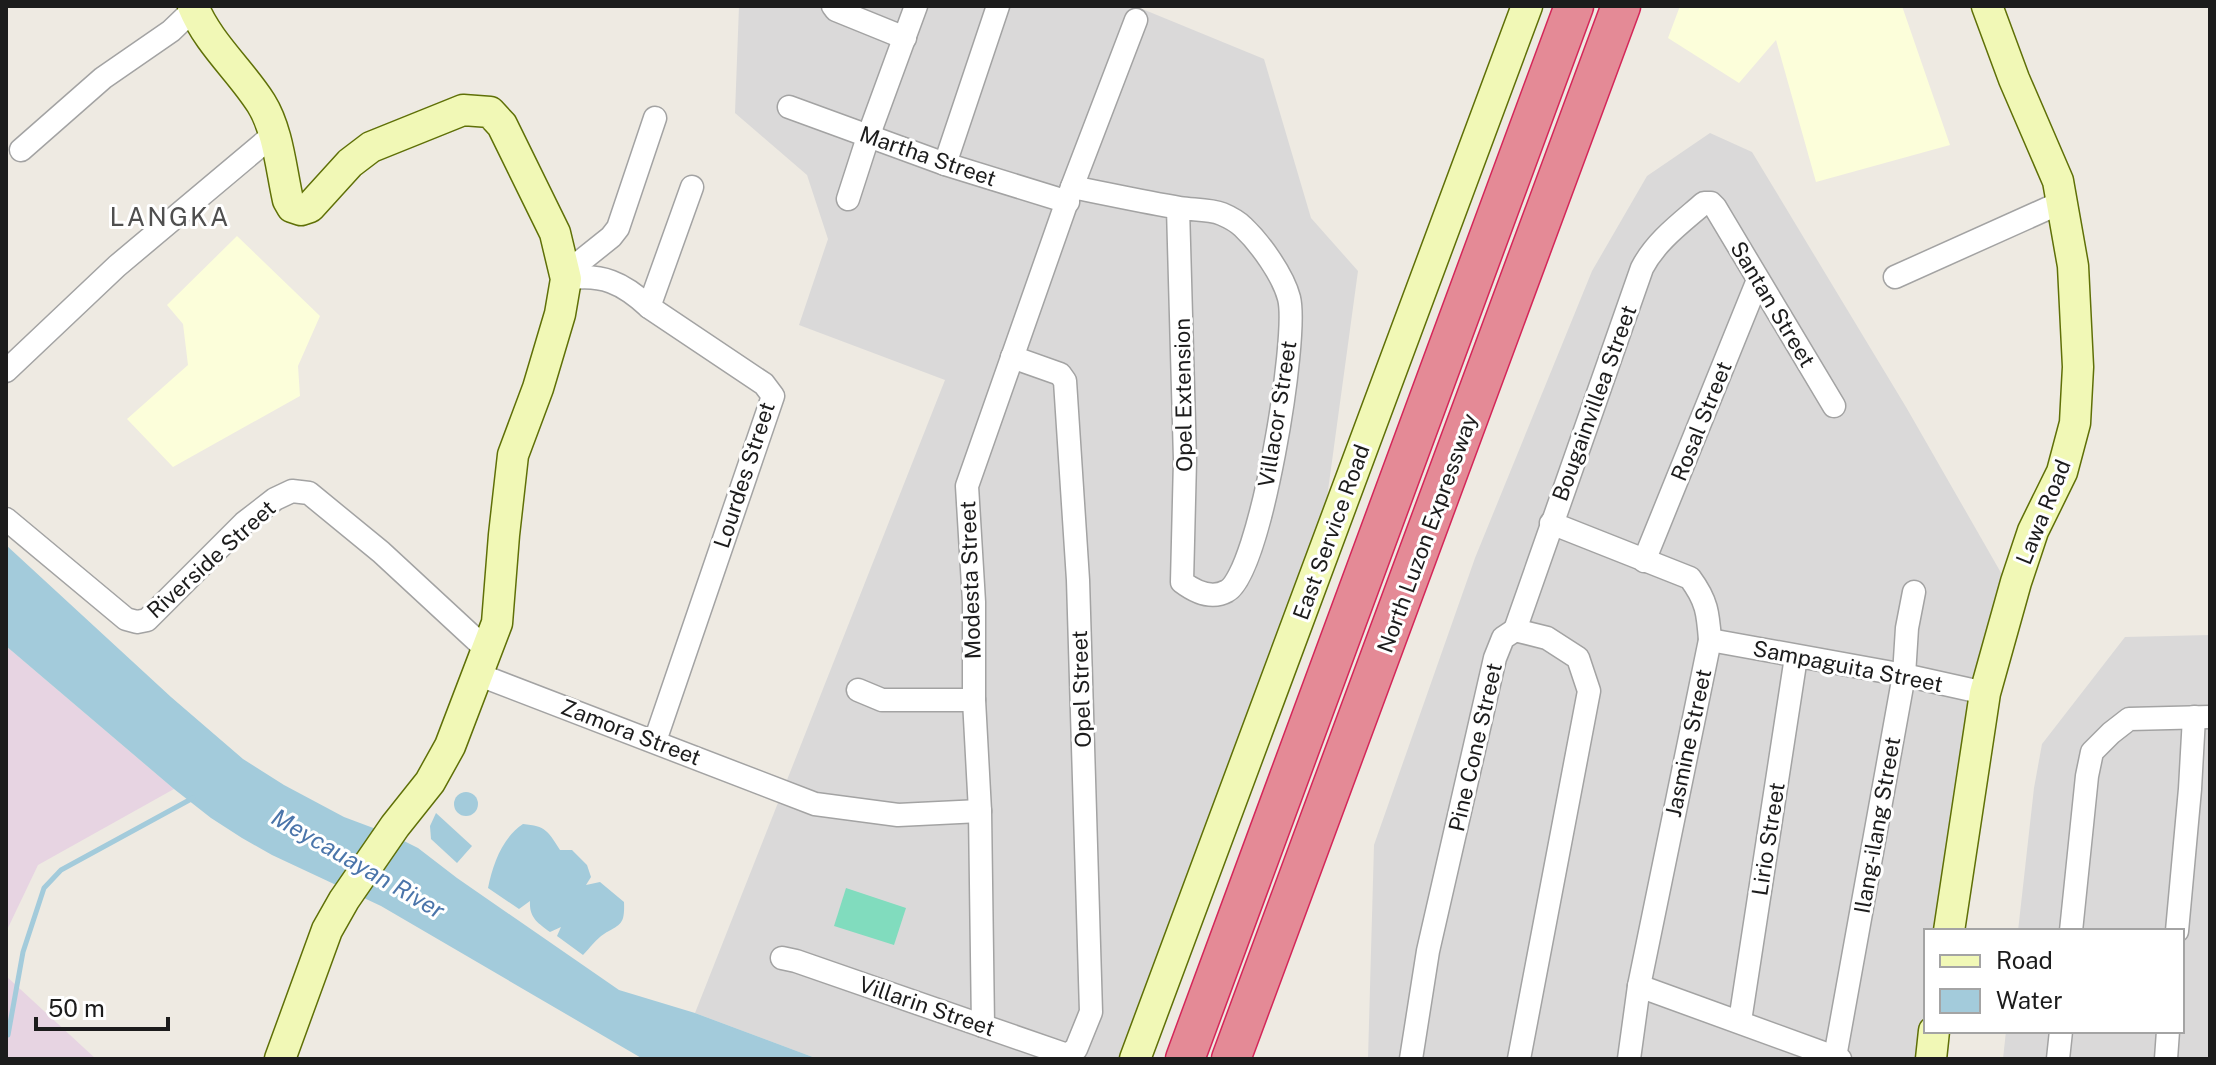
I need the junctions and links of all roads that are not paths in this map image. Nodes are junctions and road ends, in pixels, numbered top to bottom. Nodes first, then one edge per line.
1 (833, 6) edge
2 (916, 6) edge
3 (998, 6) edge
4 (1527, 6) edge
5 (1574, 6) edge
6 (1621, 6) edge
7 (1987, 6) edge
8 (193, 8) edge
9 (1136, 20) dead end
10 (905, 38) junction
11 (789, 107) dead end
12 (655, 118) dead end
13 (273, 135) junction
14 (868, 137) junction
15 (21, 150) dead end
16 (945, 164) junction
17 (692, 187) dead end
18 (1070, 194) junction
19 (848, 199) dead end
20 (2062, 202) junction
21 (1711, 203) joint
22 (1178, 208) junction
23 (566, 276) junction
24 (1895, 277) dead end
25 (1758, 280) junction
26 (649, 307) junction
27 (1012, 357) junction
28 (6, 371) edge
29 (1834, 406) dead end
30 (6, 519) edge
31 (1551, 523) junction
32 (1644, 561) junction
33 (1182, 582) joint
34 (1914, 592) dead end
35 (1515, 630) junction
36 (1710, 640) junction
37 (1796, 657) junction
38 (483, 662) junction
39 (1904, 675) junction
40 (858, 690) dead end
41 (1985, 693) junction
42 (974, 700) junction
43 (2202, 717) edge
44 (655, 741) junction
45 (980, 811) junction
46 (1949, 929) edge
47 (2071, 929) edge
48 (2177, 929) edge
49 (782, 958) dead end
50 (1639, 986) junction
51 (1740, 1021) junction
52 (983, 1026) junction
53 (1934, 1033) edge
54 (2061, 1033) edge
55 (2168, 1033) edge
56 (1072, 1053) joint
57 (1838, 1058) edge
58 (280, 1059) edge
59 (1135, 1059) edge
60 (1185, 1059) edge
61 (1231, 1059) edge
62 (1411, 1059) edge
63 (1519, 1059) edge
64 (1629, 1059) edge
65 (1931, 1059) edge
66 (2058, 1059) edge
67 (2166, 1059) edge

1 - 10 street
2 - 10 street
3 - 16 street
4 - 59 street, East Service Road
5 - 60 highway, North Luzon Expressway
6 - 61 highway, North Luzon Expressway
7 - 20 street, Lawa Road
8 - 13 street
8 - 15 street
9 - 18 street, Modesta Street
10 - 14 street
11 - 14 street, Martha Street
12 - 23 street
13 - 23 street
13 - 28 street
14 - 16 street, Martha Street
14 - 19 street
16 - 18 street, Martha Street
17 - 26 street
18 - 22 street, Villacor Street
18 - 27 street, Modesta Street
20 - 24 street
20 - 41 street, Lawa Road
21 - 25 street, Santan Street
21 - 31 street, Bougainvillea Street
22 - 33 street, Opel Extension
22 - 33 street, Villacor Street
23 - 26 street, Lourdes Street
23 - 38 street
25 - 29 street, Santan Street
25 - 32 street, Rosal Street
26 - 44 street, Lourdes Street
27 - 42 street, Modesta Street
27 - 56 street, Opel Street
30 - 38 street, Riverside Street
31 - 32 street, Jasmine Street
31 - 35 street, Bougainvillea Street
32 - 36 street, Jasmine Street
34 - 39 street, Ilang-ilang Street
35 - 62 street, Pine Cone Street
35 - 63 street
36 - 37 street, Sampaguita Street
36 - 50 street, Jasmine Street
37 - 39 street, Sampaguita Street
37 - 51 street, Lirio Street
38 - 44 street, Zamora Street
38 - 58 street
39 - 41 street, Sampaguita Street
39 - 57 street, Ilang-ilang Street
40 - 42 street
41 - 46 street, Lawa Road
42 - 45 street, Modesta Street
43 - 47 street
43 - 48 street
44 - 45 street, Zamora Street
45 - 52 street, Modesta Street
49 - 52 street, Villarin Street
50 - 51 street
50 - 64 street, Jasmine Street
51 - 57 street
52 - 56 street, Villarin Street
53 - 65 street
54 - 66 street
55 - 67 street

